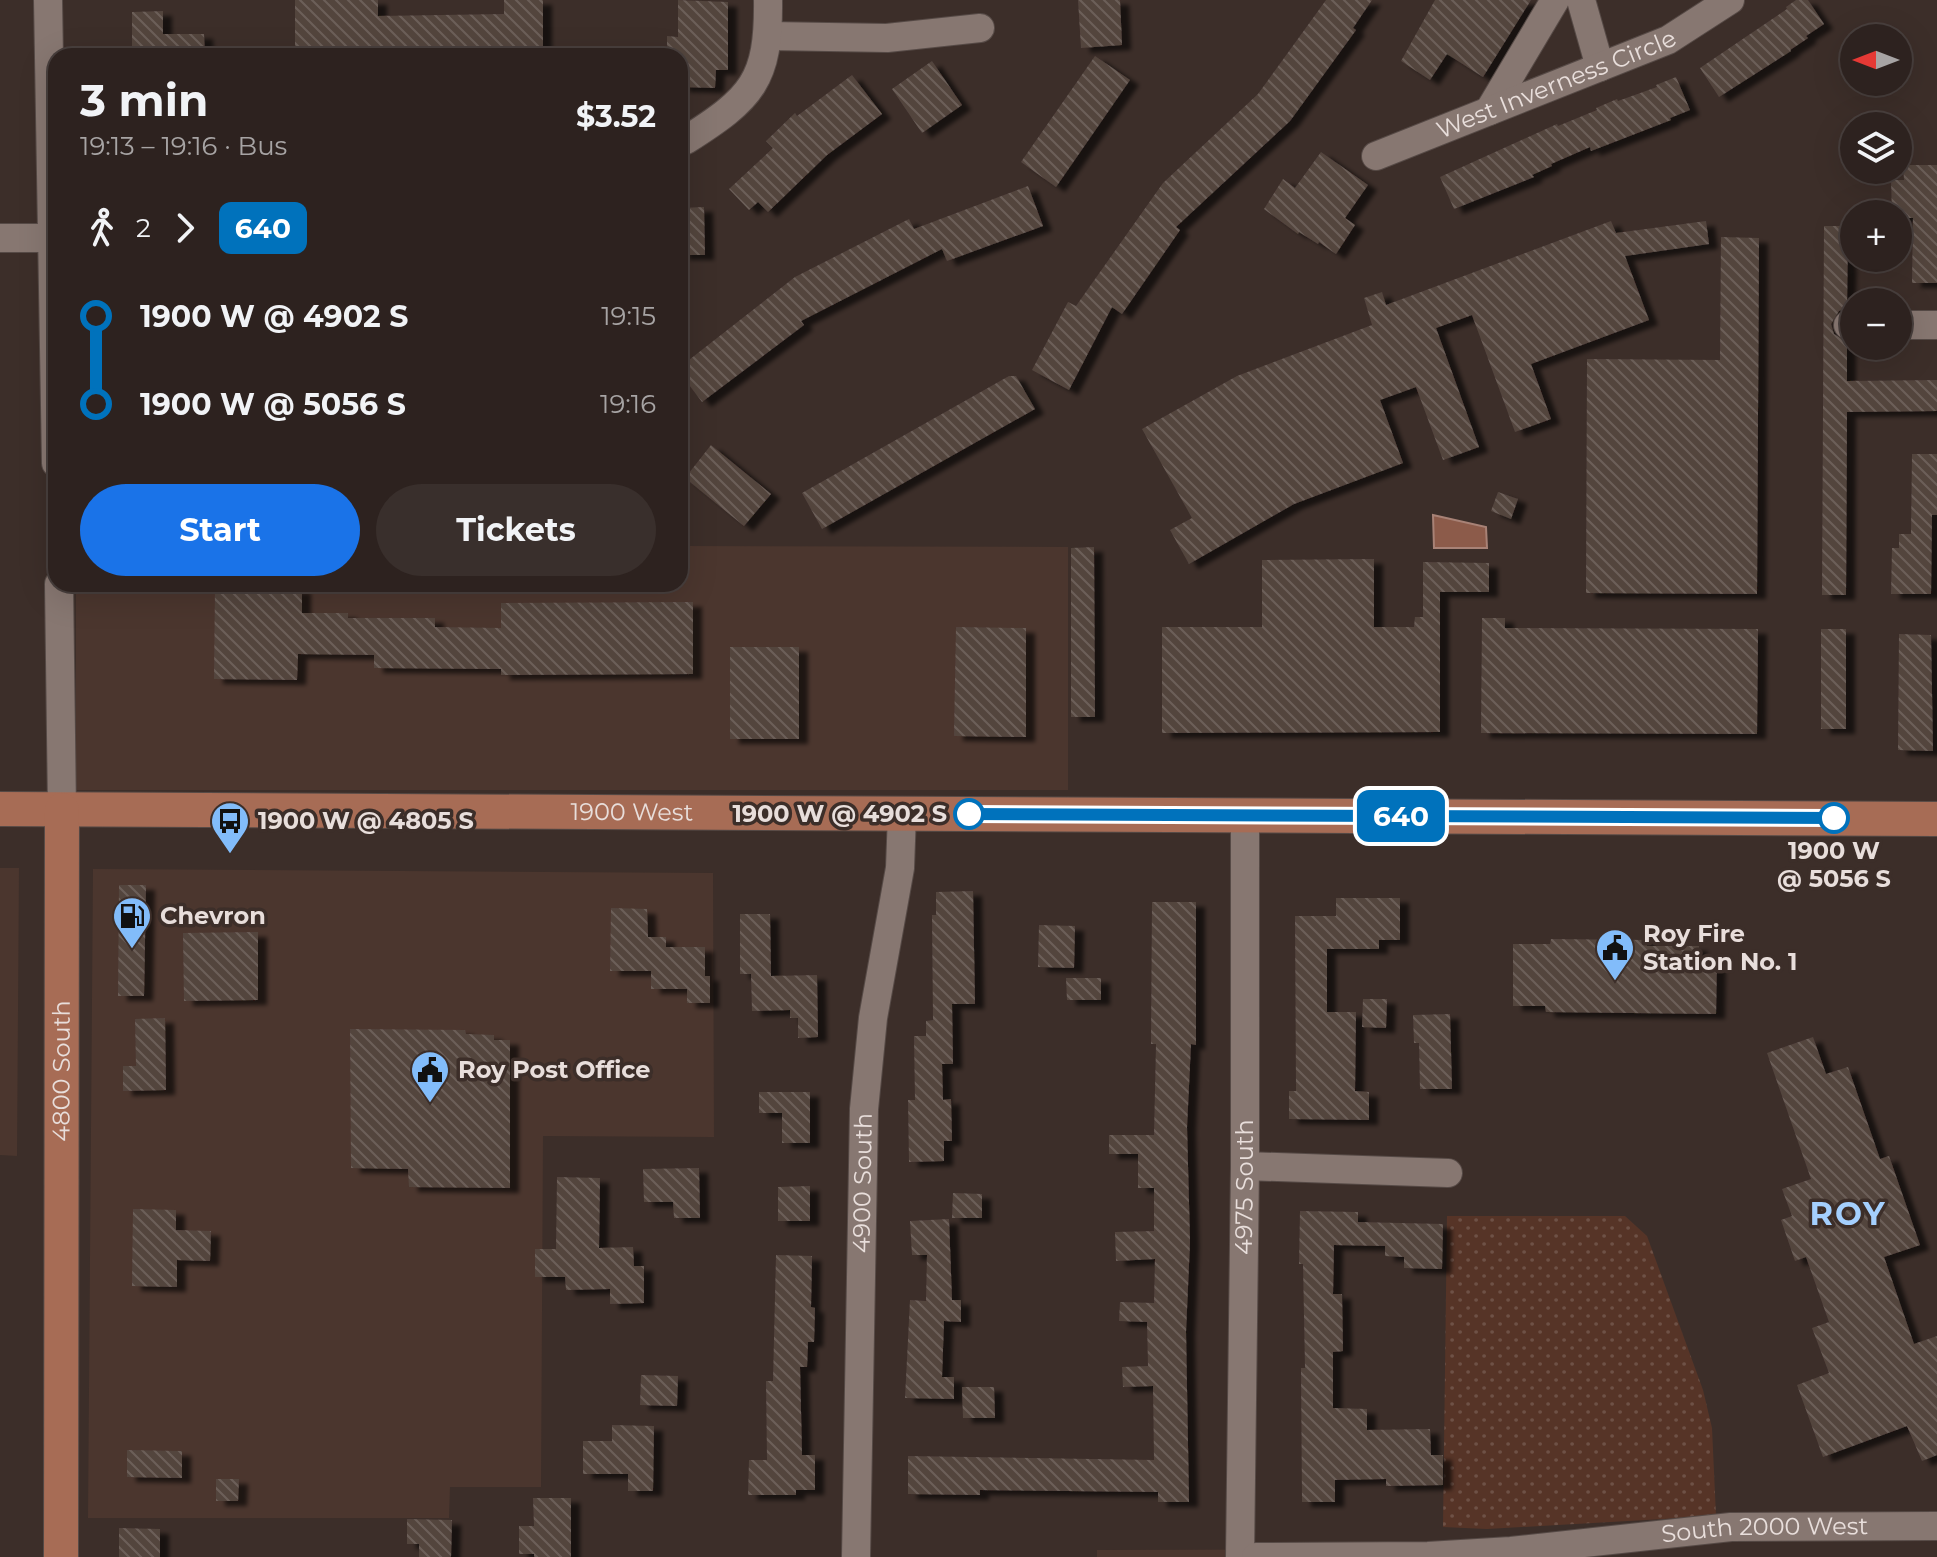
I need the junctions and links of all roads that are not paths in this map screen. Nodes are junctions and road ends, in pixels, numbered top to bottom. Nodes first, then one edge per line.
1 (48, 0) edge
2 (768, 0) edge
3 (1555, 0) edge
4 (1581, 0) edge
5 (1730, 0) edge
6 (980, 28) dead end
7 (769, 36) junction
8 (49, 48) edge
9 (1600, 67) junction
10 (1489, 111) junction
11 (688, 139) edge
12 (1376, 156) dead end
13 (0, 238) edge
14 (48, 238) edge
15 (1912, 325) edge
16 (1937, 325) edge
17 (59, 592) edge
18 (0, 809) edge
19 (62, 810) junction
20 (902, 814) junction
21 (1245, 816) junction
22 (1937, 819) edge
23 (1245, 1166) junction
24 (1448, 1173) dead end
25 (1937, 1526) edge
26 (1428, 1556) edge
27 (61, 1557) edge
28 (856, 1557) edge
29 (1240, 1557) edge
30 (1256, 1557) edge

1 - 8 street
2 - 7 street
3 - 10 street
4 - 9 street
5 - 9 street, West Inverness Circle
6 - 7 street
7 - 11 street
9 - 10 street, West Inverness Circle
10 - 12 street, West Inverness Circle
13 - 14 street
15 - 16 street
17 - 19 street, 4800 South
18 - 19 main road, 1900 West
19 - 20 main road, 1900 West
19 - 27 main road, 4800 South
20 - 21 main road, 1900 West
20 - 28 street, 4900 South
21 - 22 main road, 1900 West
21 - 23 street, 4975 South
23 - 24 street
23 - 29 street, 4975 South
25 - 26 street, South 2000 West
26 - 30 street, South 2000 West

